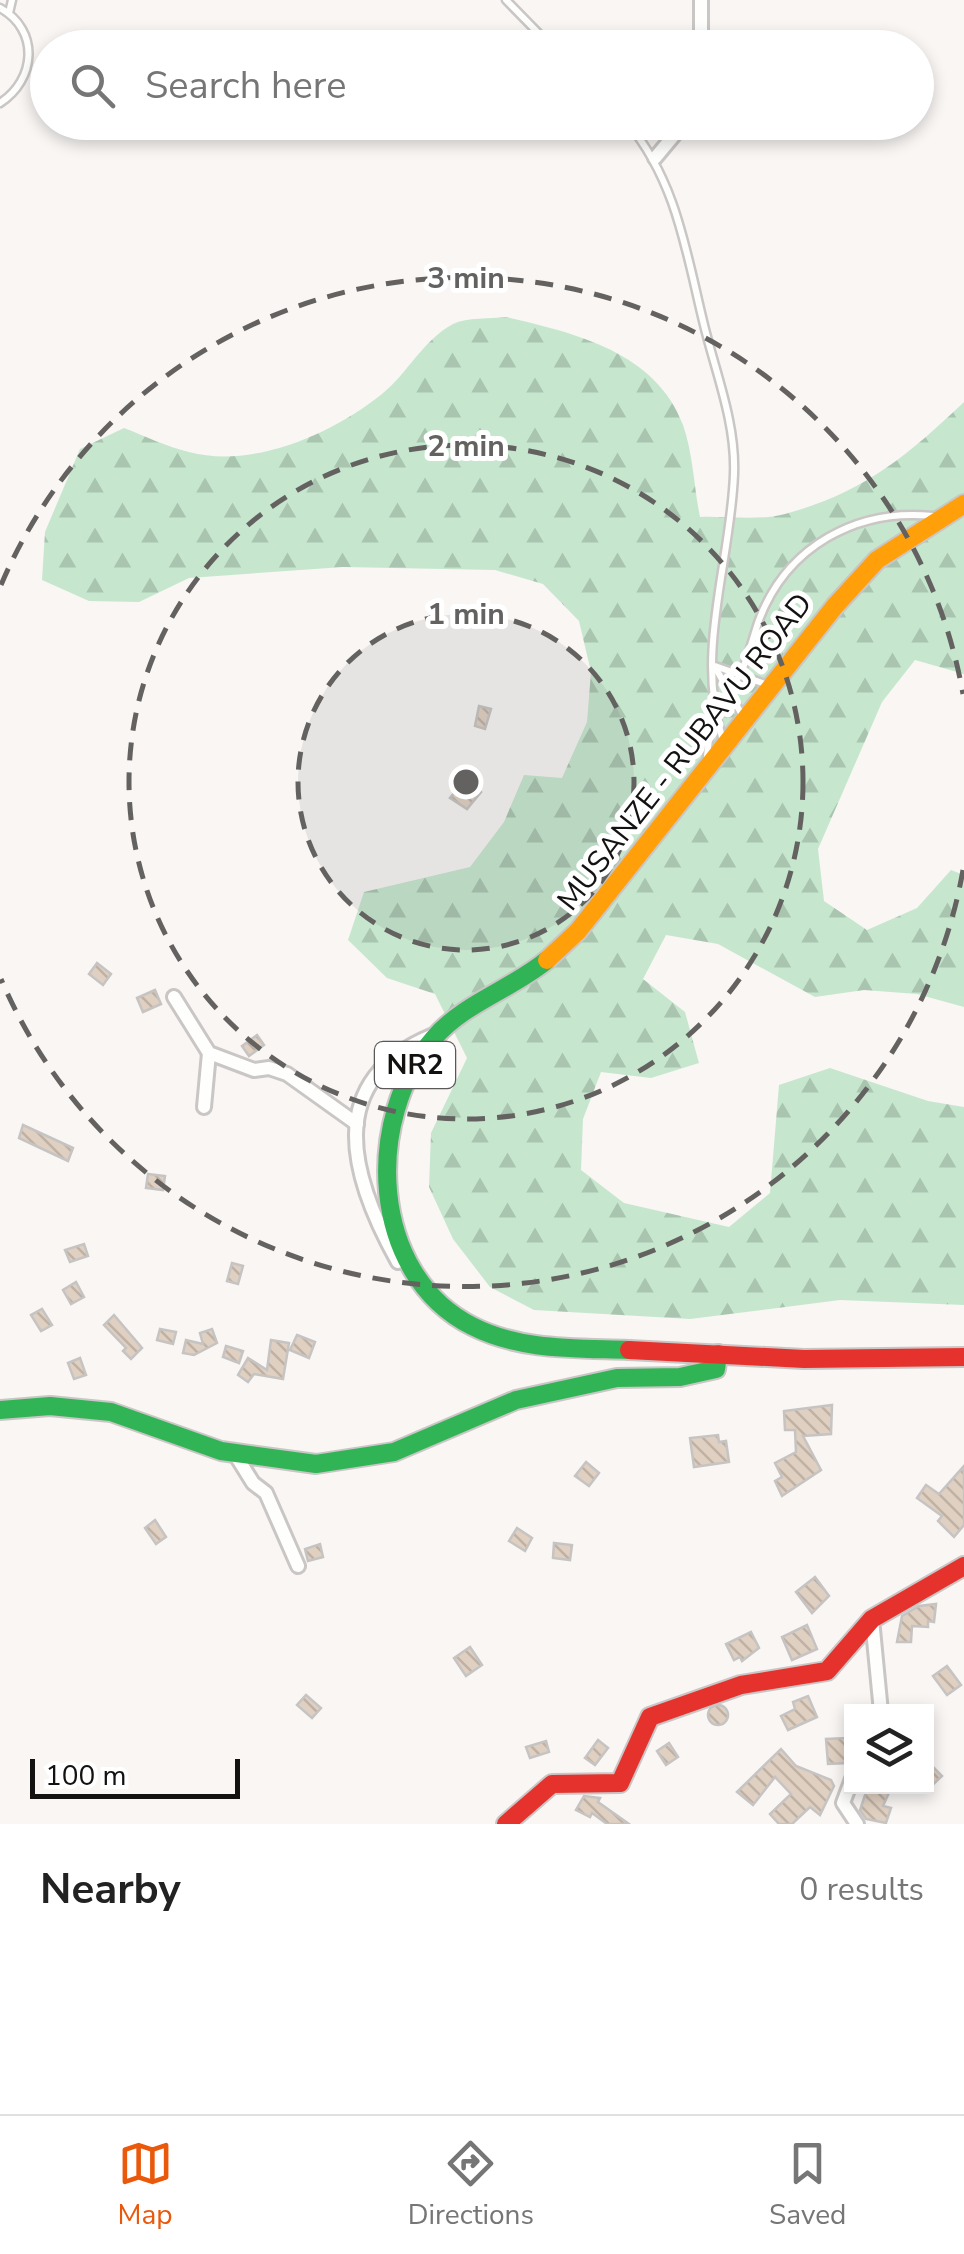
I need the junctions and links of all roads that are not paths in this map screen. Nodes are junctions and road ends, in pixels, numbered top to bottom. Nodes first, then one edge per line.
1 (12, 0) edge
2 (506, 0) edge
3 (701, 0) edge
4 (0, 8) edge
5 (8, 13) junction
6 (536, 30) edge
7 (701, 30) edge
8 (0, 103) edge
9 (640, 140) edge
10 (670, 140) edge
11 (655, 158) junction
12 (964, 504) edge
13 (942, 517) junction
14 (714, 666) junction
15 (742, 675) junction
16 (772, 687) junction
17 (729, 692) junction
18 (712, 708) junction
19 (746, 722) junction
20 (726, 749) junction
21 (697, 786) junction
22 (174, 997) dead end
23 (438, 1034) junction
24 (208, 1053) junction
25 (204, 1107) dead end
26 (356, 1124) junction
27 (448, 1311) junction
28 (718, 1354) junction
29 (964, 1356) edge
30 (0, 1410) edge
31 (234, 1454) junction
32 (298, 1566) dead end
33 (964, 1566) edge
34 (872, 1619) junction
35 (880, 1704) edge
36 (847, 1794) edge
37 (506, 1824) edge
38 (857, 1824) edge

1 - 5 lane
2 - 6 lane
3 - 7 street
4 - 5 lane
5 - 8 lane
9 - 11 lane
10 - 11 street
11 - 14 lane
12 - 13 main road, MUSANZE - RUBAVU ROAD / NR2
13 - 15 lane
13 - 16 main road, MUSANZE - RUBAVU ROAD / NR2
14 - 15 lane
14 - 17 lane
14 - 18 lane
15 - 16 lane
15 - 17 lane
16 - 19 main road, MUSANZE - RUBAVU ROAD / NR2
17 - 19 lane
18 - 20 lane
18 - 21 lane
19 - 20 main road, MUSANZE - RUBAVU ROAD / NR2
20 - 21 main road, MUSANZE - RUBAVU ROAD / NR2
21 - 23 main road, MUSANZE - RUBAVU ROAD / NR2
22 - 24 street
23 - 26 street
23 - 27 main road, MUSANZE - RUBAVU ROAD / NR2
24 - 25 street
24 - 26 street
26 - 27 street
27 - 28 main road, MUSANZE - RUBAVU ROAD / NR2
28 - 29 main road, MUSANZE - RUBAVU ROAD / NR2
28 - 31 main road
30 - 31 main road
31 - 32 street
33 - 34 main road
34 - 35 street
34 - 37 main road
36 - 38 street

